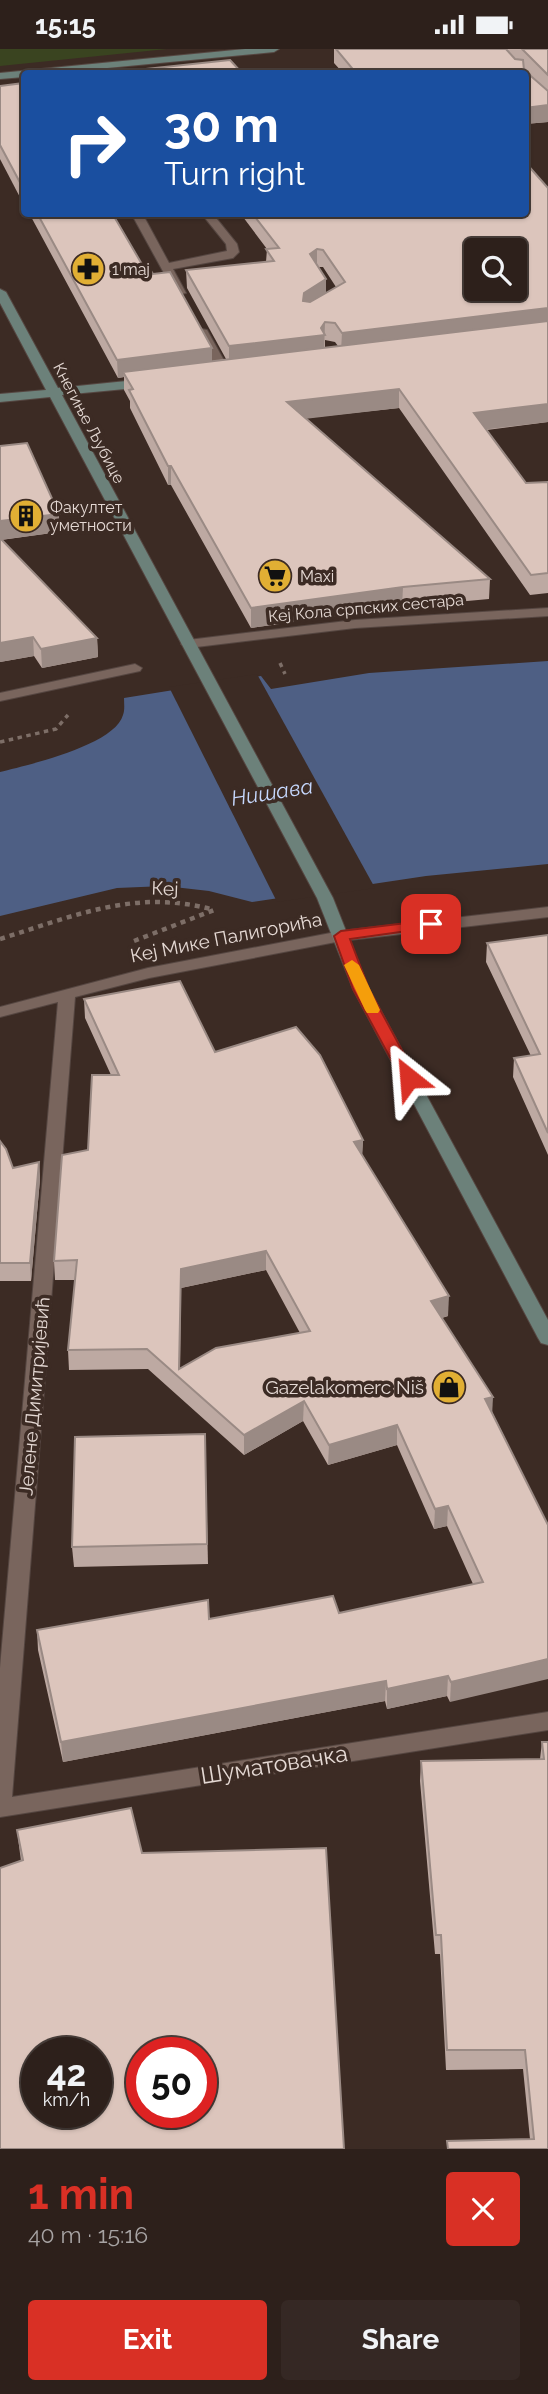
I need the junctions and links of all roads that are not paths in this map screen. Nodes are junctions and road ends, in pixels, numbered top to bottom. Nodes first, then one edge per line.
1 (274, 49) edge
2 (61, 70) edge
3 (21, 74) edge
4 (0, 76) edge
5 (138, 217) edge
6 (208, 217) edge
7 (166, 267) junction
8 (0, 292) edge
9 (184, 299) edge
10 (197, 323) edge
11 (232, 372) joint
12 (207, 376) edge
13 (153, 382) edge
14 (54, 393) junction
15 (0, 398) edge
16 (548, 612) edge
17 (188, 644) junction
18 (135, 668) dead end
19 (0, 697) edge
20 (548, 912) edge
21 (341, 936) junction
22 (67, 993) junction
23 (0, 1012) edge
24 (548, 1338) edge
25 (548, 1720) edge
26 (0, 1800) edge
27 (0, 1808) edge

1 - 2 main road
3 - 4 main road
5 - 7 street
6 - 7 street
7 - 9 street
8 - 14 main road, Кнегиње Љубице
10 - 11 street
11 - 12 main road
13 - 14 main road
14 - 15 main road
14 - 17 main road, Кнегиње Љубице
16 - 17 street, Кеј Кола српских сестара
17 - 21 main road, Кнегиње Љубице
18 - 19 street
20 - 21 street, Кеј Мике Палигорића
21 - 22 street, Кеј Мике Палигорића
21 - 24 main road, Кнегиње Љубице
22 - 23 street, Кеј Мике Палигорића
22 - 26 street, Јелене Димитријевић
25 - 27 street, Шуматовачка

